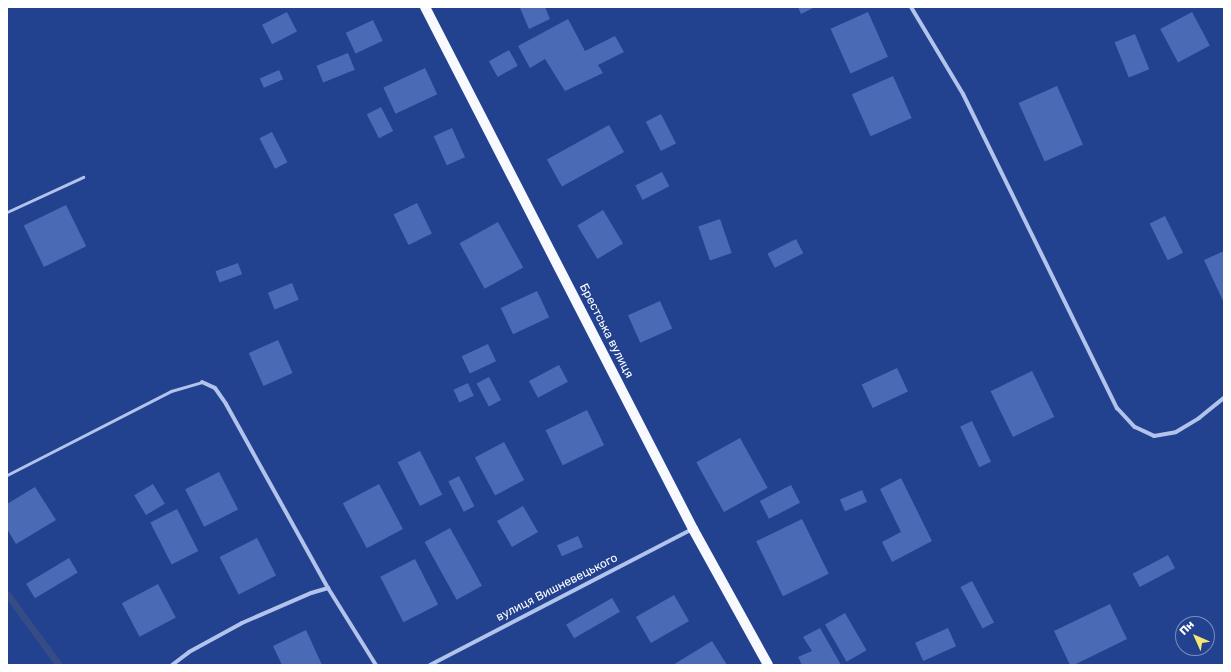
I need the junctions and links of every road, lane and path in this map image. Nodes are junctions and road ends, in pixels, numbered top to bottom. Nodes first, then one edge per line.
1 (425, 7) edge
2 (911, 7) edge
3 (83, 177) dead end
4 (7, 212) edge
5 (202, 382) joint
6 (1224, 398) edge
7 (7, 475) edge
8 (693, 529) junction
9 (328, 588) junction
10 (172, 665) edge
11 (376, 665) edge
12 (430, 665) edge
13 (768, 665) edge

1 - 8 main road, Брестська вулиця
2 - 6 street
3 - 4 lane
5 - 7 lane
5 - 9 street
8 - 12 street, вулиця Вишневецького
8 - 13 main road, Брестська вулиця
9 - 10 street
9 - 11 street

